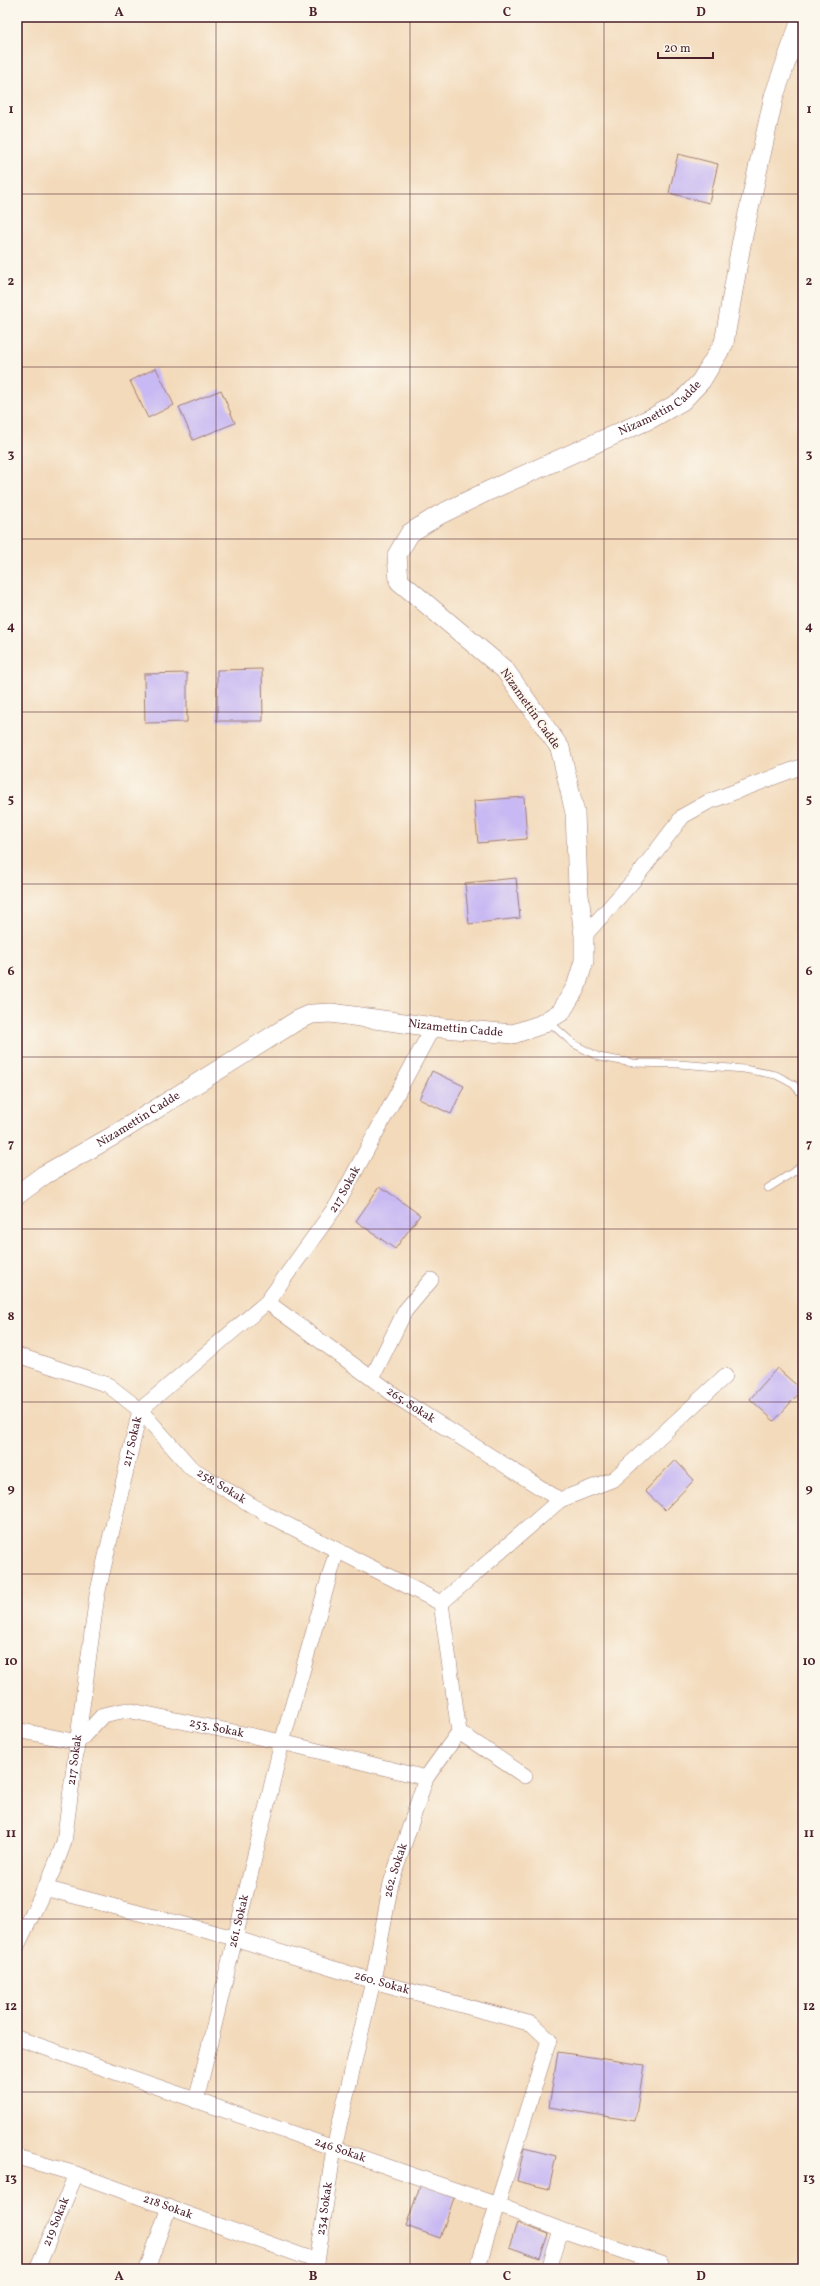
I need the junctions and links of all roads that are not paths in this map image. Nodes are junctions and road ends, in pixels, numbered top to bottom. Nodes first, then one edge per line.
1 (802, 17) edge
2 (798, 42) edge
3 (803, 766) edge
4 (584, 936) junction
5 (547, 1021) junction
6 (433, 1027) junction
7 (803, 1095) edge
8 (803, 1163) edge
9 (768, 1188) dead end
10 (17, 1195) edge
11 (431, 1280) dead end
12 (267, 1302) junction
13 (17, 1355) edge
14 (725, 1376) dead end
15 (372, 1378) junction
16 (140, 1410) junction
17 (560, 1500) junction
18 (336, 1550) junction
19 (441, 1603) junction
20 (17, 1730) edge
21 (459, 1732) junction
22 (78, 1742) junction
23 (282, 1742) junction
24 (525, 1776) dead end
25 (426, 1778) junction
26 (44, 1888) junction
27 (234, 1938) junction
28 (17, 1946) edge
29 (373, 1981) junction
30 (17, 2038) edge
31 (196, 2101) junction
32 (334, 2148) junction
33 (17, 2157) edge
34 (76, 2174) junction
35 (498, 2205) junction
36 (169, 2206) junction
37 (562, 2230) junction
38 (317, 2265) edge
39 (661, 2267) edge
40 (37, 2269) edge
41 (147, 2269) edge
42 (477, 2269) edge
43 (549, 2269) edge

1 - 2 street, Nizamettin Cadde
2 - 4 street, Nizamettin Cadde
3 - 4 street
4 - 5 street, Nizamettin Cadde
5 - 6 street, Nizamettin Cadde
5 - 7 lane
6 - 10 street, Nizamettin Cadde
6 - 12 street, 217 Sokak
8 - 9 lane
11 - 15 street
12 - 15 street, 265. Sokak
12 - 16 street, 217 Sokak
13 - 16 street, 258. Sokak
14 - 17 street
15 - 17 street, 265. Sokak
16 - 18 street, 258. Sokak
16 - 22 street, 217 Sokak
17 - 19 street
18 - 19 street, 258. Sokak
18 - 23 street, 261. Sokak
19 - 21 street
20 - 22 street
21 - 24 street
21 - 25 street, 262. Sokak
22 - 23 street, 253. Sokak
22 - 26 street, 217 Sokak
23 - 25 street, 253. Sokak
23 - 27 street, 261. Sokak
25 - 29 street, 262. Sokak
26 - 27 street, 260. Sokak
26 - 28 street, 217 Sokak
27 - 29 street, 260. Sokak
27 - 31 street, 261. Sokak
29 - 32 street, 262. Sokak
29 - 35 street, 260. Sokak
30 - 31 street, 246 Sokak
31 - 32 street, 246 Sokak
32 - 35 street, 246 Sokak
32 - 38 street, 234 Sokak
33 - 34 street, 218 Sokak
34 - 36 street, 218 Sokak
34 - 40 street, 219 Sokak
35 - 37 street, 246 Sokak
35 - 42 street
36 - 38 street, 218 Sokak
36 - 41 street
37 - 39 street, 246 Sokak
37 - 43 street

